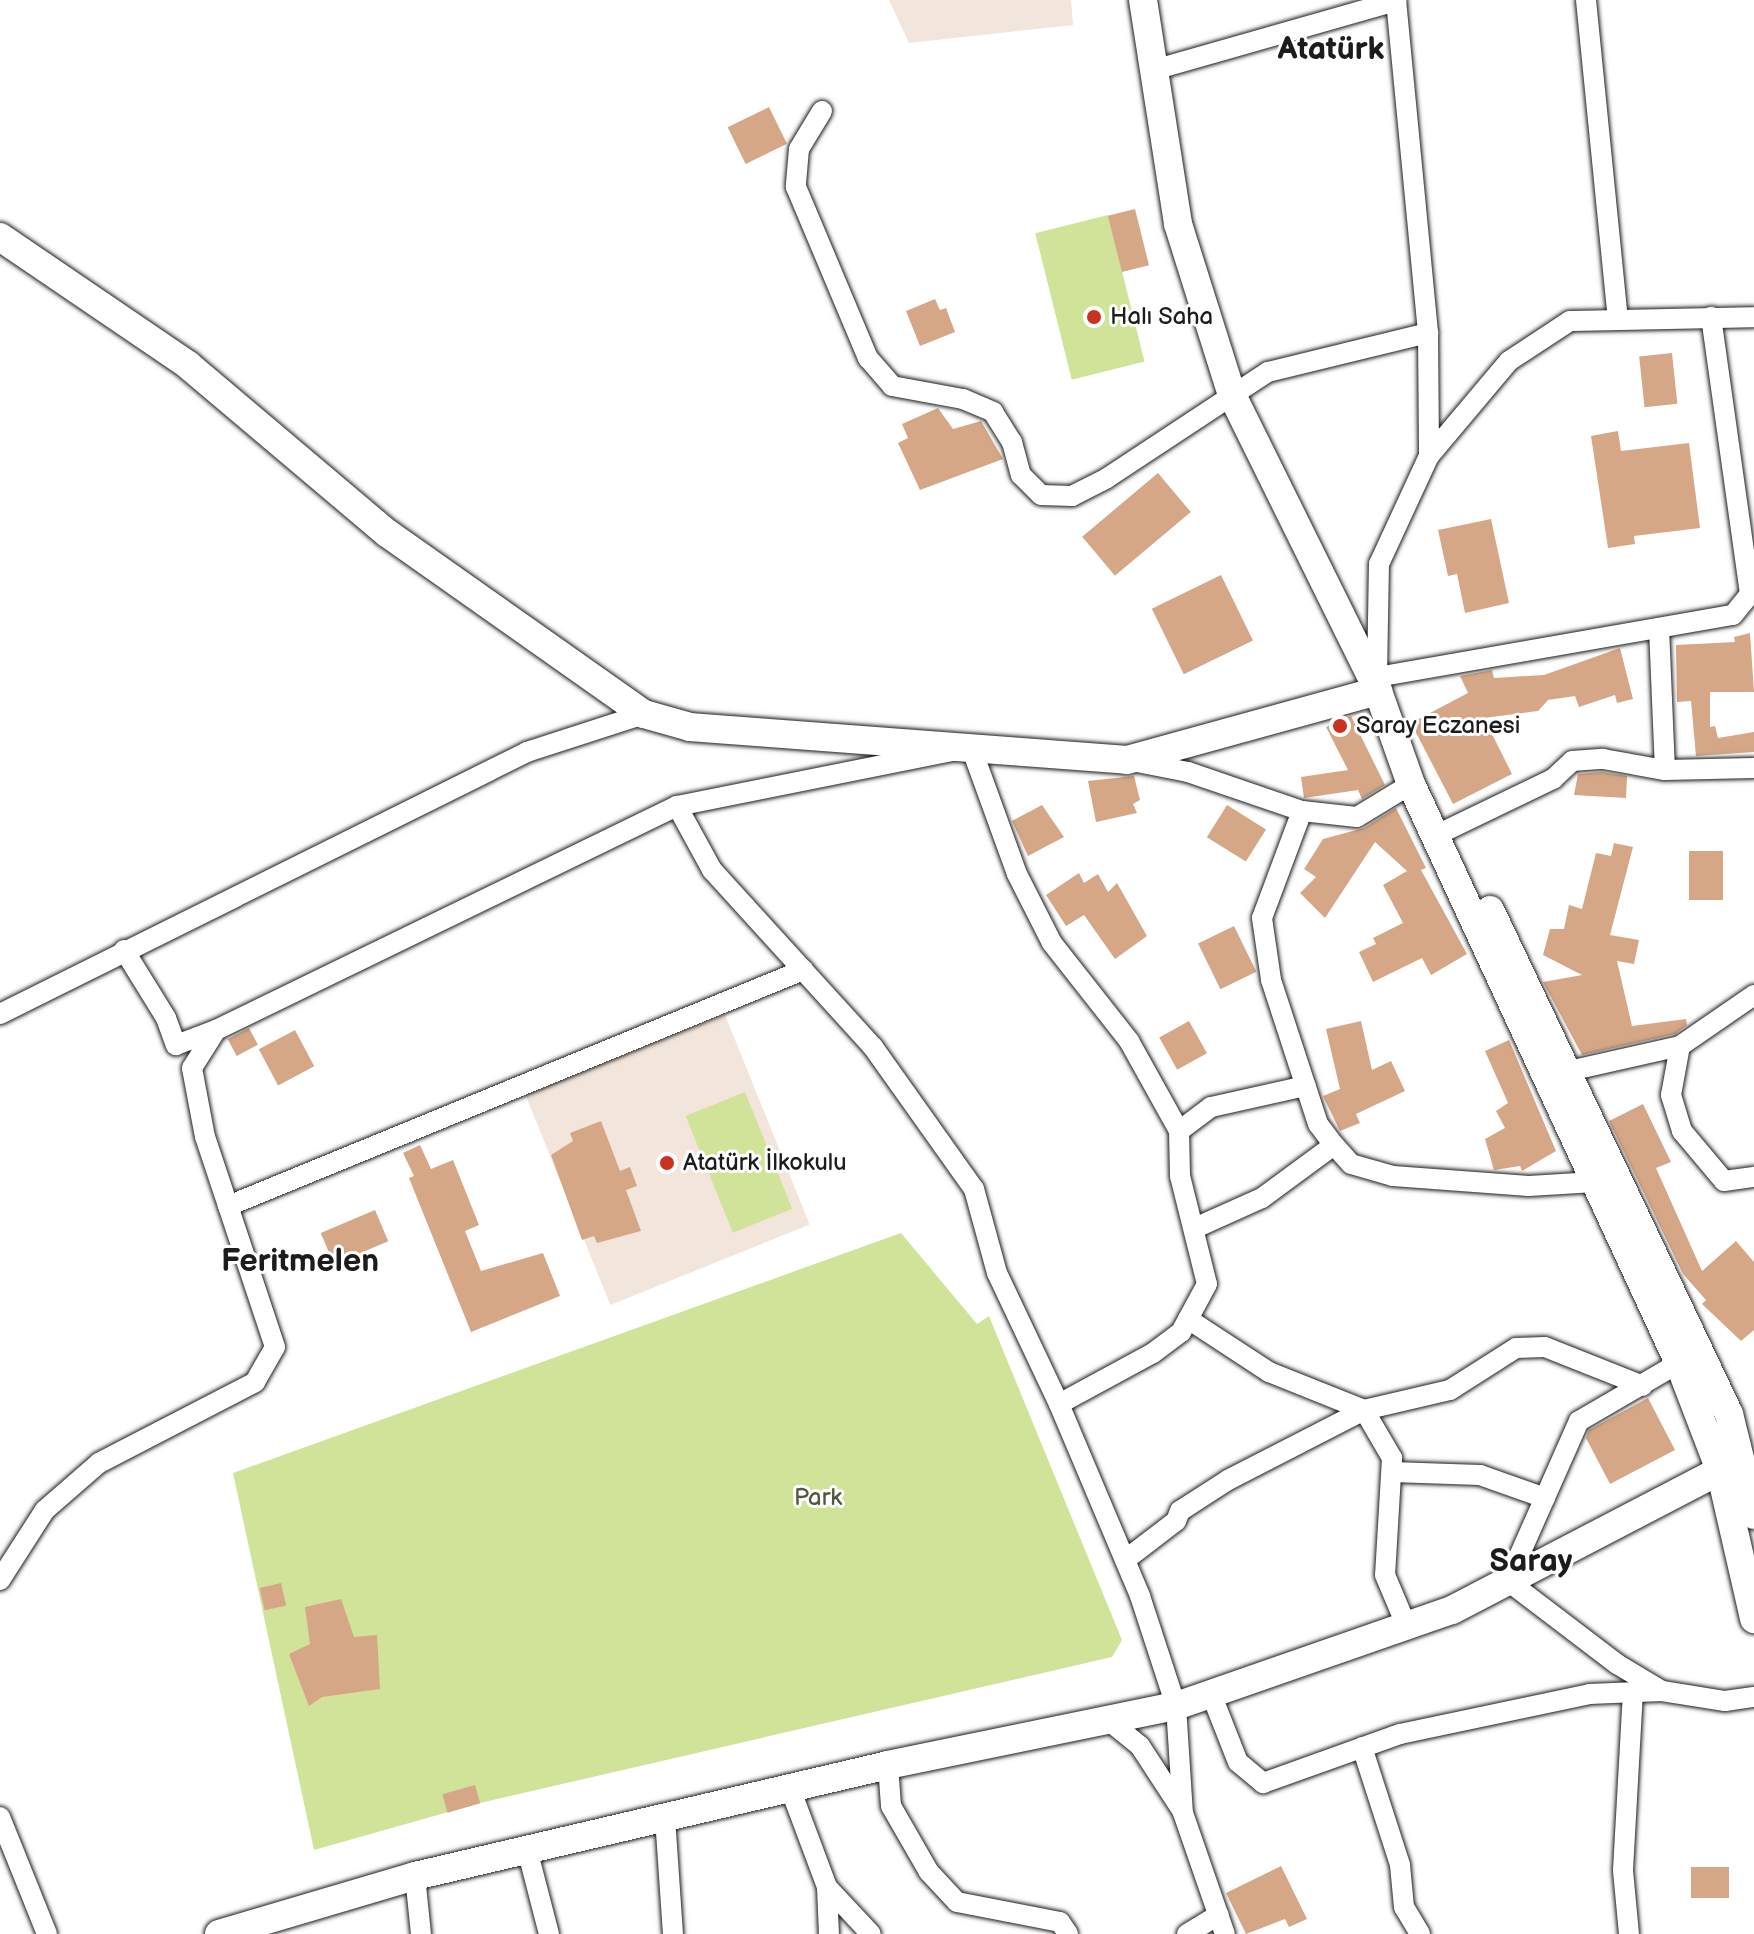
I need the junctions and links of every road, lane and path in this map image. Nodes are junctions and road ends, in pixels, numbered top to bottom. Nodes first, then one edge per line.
1 (1143, 0) edge
2 (1396, 0) edge
3 (1586, 0) edge
4 (1154, 70) junction
5 (822, 111) dead end
6 (0, 237) edge
7 (1711, 317) junction
8 (1754, 317) edge
9 (1618, 319) junction
10 (1428, 333) junction
11 (1232, 395) junction
12 (1429, 456) junction
13 (1752, 596) edge
14 (1659, 628) junction
15 (1377, 684) junction
16 (644, 714) junction
17 (971, 747) junction
18 (1127, 760) junction
19 (1754, 768) edge
20 (1665, 770) junction
21 (1411, 784) junction
22 (677, 806) junction
23 (1302, 811) junction
24 (1447, 830) junction
25 (124, 950) junction
26 (803, 970) junction
27 (1754, 995) edge
28 (0, 1014) edge
29 (216, 1030) junction
30 (1680, 1046) junction
31 (1569, 1071) junction
32 (1306, 1086) junction
33 (1179, 1131) junction
34 (1334, 1145) junction
35 (1754, 1177) edge
36 (1595, 1182) junction
37 (228, 1206) junction
38 (1195, 1228) junction
39 (1188, 1319) junction
40 (1690, 1357) junction
41 (1643, 1386) junction
42 (1059, 1404) junction
43 (1364, 1410) junction
44 (1742, 1412) edge
45 (1700, 1418) junction
46 (1730, 1465) junction
47 (1392, 1472) junction
48 (1545, 1498) junction
49 (1754, 1515) edge
50 (1746, 1544) edge
51 (1125, 1560) junction
52 (0, 1580) edge
53 (1508, 1581) junction
54 (1754, 1619) edge
55 (1407, 1627) junction
56 (1210, 1691) junction
57 (1662, 1691) junction
58 (1633, 1692) junction
59 (1754, 1697) edge
60 (1176, 1706) junction
61 (1108, 1720) junction
62 (1362, 1747) junction
63 (888, 1765) junction
64 (790, 1788) junction
65 (1183, 1813) junction
66 (0, 1817) edge
67 (665, 1817) junction
68 (527, 1849) junction
69 (415, 1876) junction
70 (827, 1887) junction
71 (1222, 1924) edge
72 (47, 1934) edge
73 (219, 1934) edge
74 (421, 1934) edge
75 (549, 1934) edge
76 (673, 1934) edge
77 (829, 1934) edge
78 (871, 1934) edge
79 (1068, 1934) edge
80 (1187, 1934) edge
81 (1420, 1934) edge
82 (1629, 1934) edge

1 - 4 street
2 - 4 street
2 - 10 street
3 - 9 street
4 - 11 street
5 - 11 street
6 - 16 street
7 - 8 street
7 - 9 street
7 - 13 street
9 - 12 street
10 - 11 street
10 - 12 street
11 - 15 street
12 - 15 street
13 - 14 street
14 - 15 street
14 - 20 street
15 - 18 street
15 - 21 street
16 - 17 street
16 - 25 street
17 - 18 street
17 - 22 street
17 - 33 street
18 - 23 street
19 - 20 street
20 - 24 street
21 - 23 street
21 - 24 street
21 - 36 street
22 - 26 street
22 - 29 street
23 - 32 street
24 - 31 street
25 - 28 street
25 - 29 street
26 - 37 street
26 - 42 street
27 - 30 street
29 - 37 street
30 - 31 street
30 - 35 street
31 - 40 street
32 - 33 street
32 - 34 street
33 - 38 street
34 - 36 street
34 - 38 street
36 - 40 street
37 - 52 street
38 - 39 street
39 - 42 street
39 - 43 street
40 - 41 street
40 - 44 street
40 - 45 street
41 - 43 street
41 - 48 street
42 - 51 street
43 - 47 street
43 - 51 street
44 - 45 street
44 - 46 street
45 - 46 street
46 - 49 street
46 - 50 street
46 - 53 street
47 - 48 street
47 - 55 street
48 - 53 street
50 - 54 street
51 - 60 street
53 - 55 street
53 - 57 street
55 - 56 street
56 - 60 street
56 - 62 street
57 - 58 street
57 - 59 street
58 - 62 street
58 - 82 street
60 - 61 street
60 - 65 street
61 - 63 street
61 - 65 street
62 - 81 street
63 - 64 street
63 - 79 street
64 - 67 street
64 - 70 street
65 - 71 street
66 - 72 street
67 - 68 street
67 - 76 street
68 - 69 street
68 - 75 street
69 - 73 street
69 - 74 street
70 - 77 street
70 - 78 street
71 - 80 street

